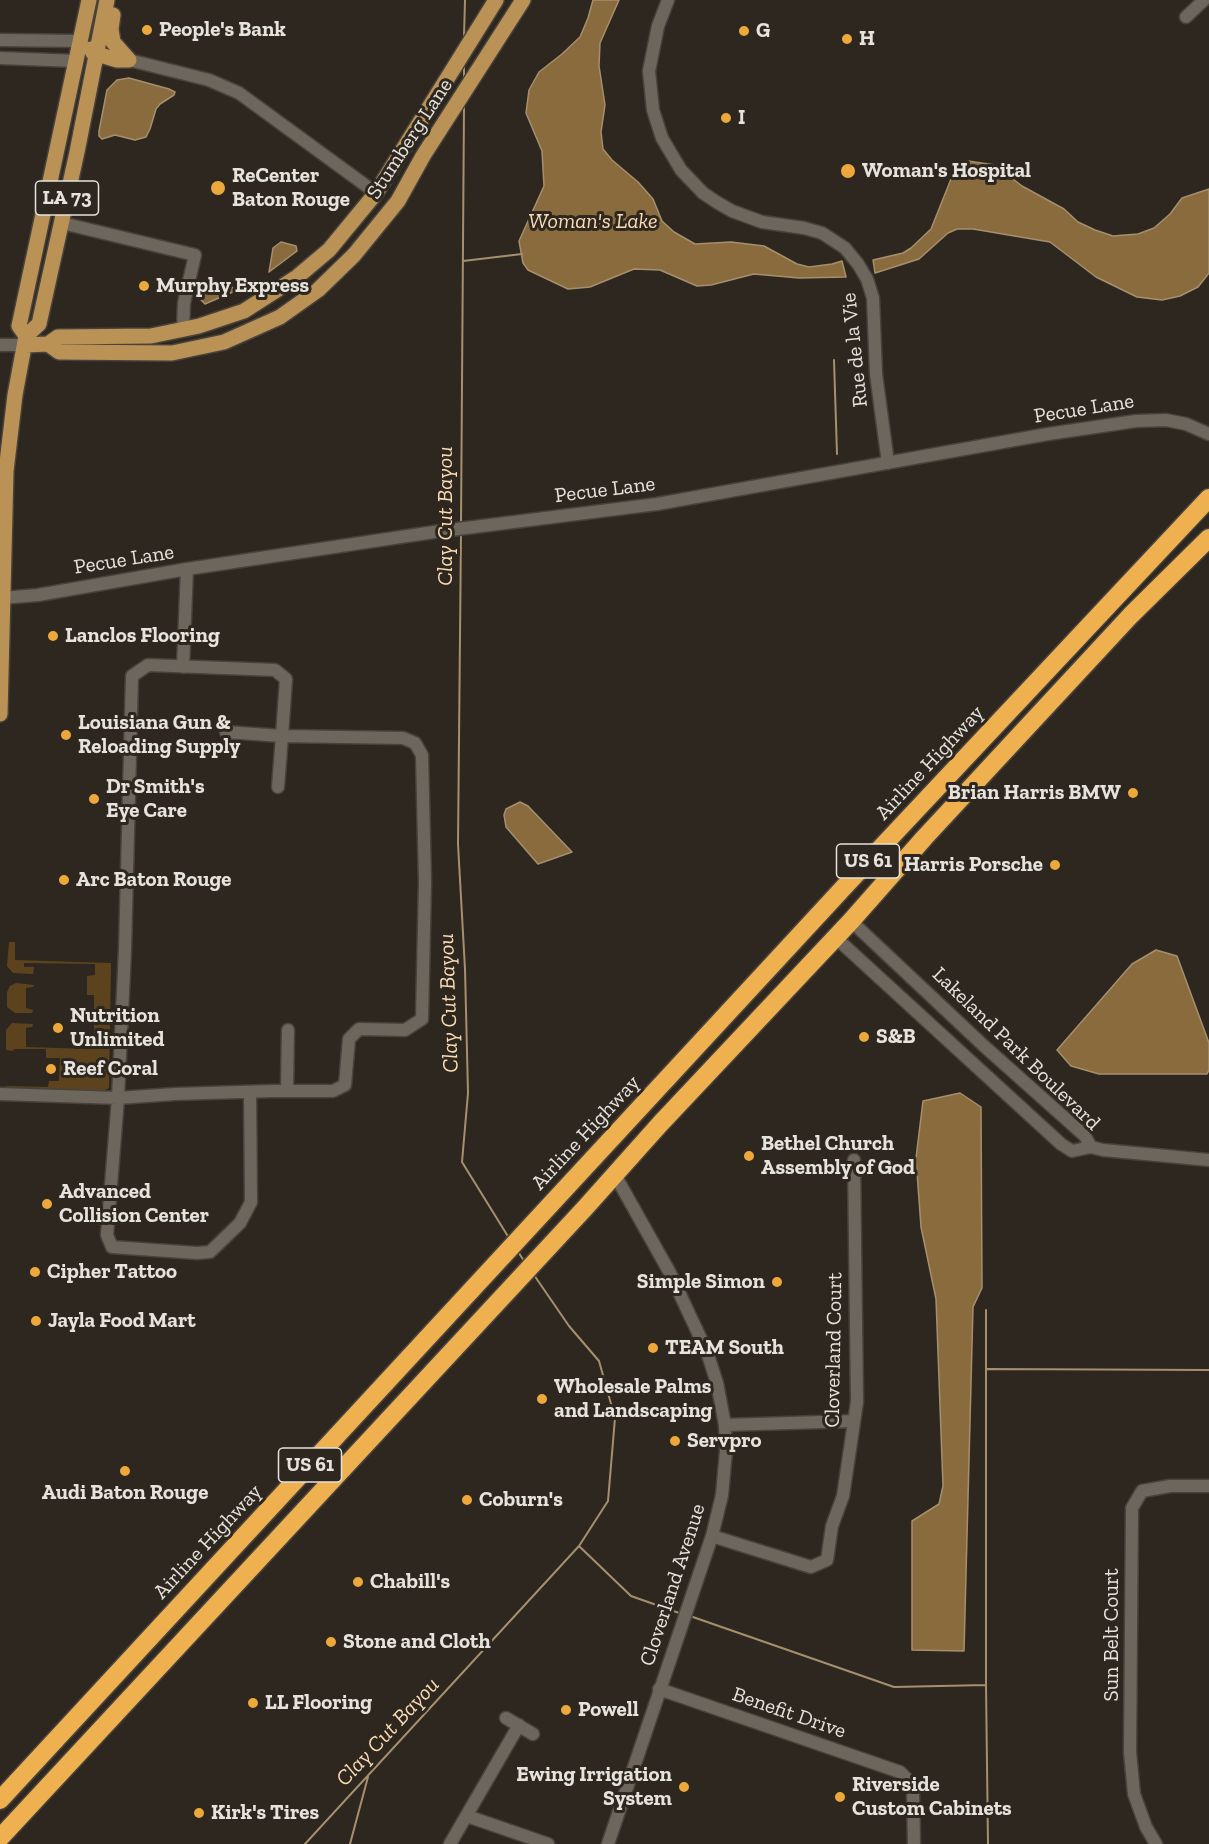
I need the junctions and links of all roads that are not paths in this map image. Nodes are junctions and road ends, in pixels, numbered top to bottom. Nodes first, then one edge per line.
1 (89, 0) edge
2 (98, 0) edge
3 (107, 0) edge
4 (115, 0) edge
5 (496, 0) edge
6 (523, 0) edge
7 (668, 0) edge
8 (1204, 0) edge
9 (1185, 17) dead end
10 (0, 40) edge
11 (81, 41) junction
12 (97, 54) junction
13 (0, 58) edge
14 (129, 60) junction
15 (76, 61) junction
16 (77, 152) junction
17 (376, 193) junction
18 (365, 207) junction
19 (62, 223) junction
20 (359, 249) junction
21 (297, 277) junction
22 (280, 317) junction
23 (183, 329) junction
24 (25, 340) junction
25 (48, 344) junction
26 (0, 345) edge
27 (1209, 434) edge
28 (888, 463) junction
29 (1209, 498) edge
30 (1209, 538) edge
31 (186, 570) junction
32 (3, 598) junction
33 (183, 667) junction
34 (0, 714) edge
35 (226, 732) dead end
36 (282, 736) junction
37 (278, 787) dead end
38 (908, 818) junction
39 (925, 837) junction
40 (832, 902) junction
41 (818, 917) junction
42 (851, 921) junction
43 (835, 937) junction
44 (894, 960) junction
45 (878, 976) junction
46 (928, 994) junction
47 (913, 1008) junction
48 (288, 1030) dead end
49 (984, 1046) junction
50 (970, 1060) junction
51 (287, 1091) junction
52 (250, 1092) junction
53 (0, 1094) edge
54 (118, 1098) junction
55 (1063, 1117) junction
56 (1049, 1133) junction
57 (1091, 1147) junction
58 (595, 1156) junction
59 (854, 1160) dead end
60 (1209, 1160) edge
61 (615, 1175) junction
62 (372, 1398) junction
63 (391, 1417) junction
64 (854, 1421) junction
65 (725, 1425) junction
66 (1209, 1486) edge
67 (246, 1534) junction
68 (712, 1536) junction
69 (264, 1553) junction
70 (659, 1689) junction
71 (101, 1691) junction
72 (118, 1711) junction
73 (507, 1718) dead end
74 (519, 1725) junction
75 (533, 1734) dead end
76 (0, 1800) edge
77 (467, 1816) junction
78 (0, 1838) edge
79 (450, 1844) edge
80 (548, 1844) edge
81 (608, 1844) edge
82 (914, 1844) edge
83 (1156, 1844) edge

1 - 11 main road, LA 73
2 - 12 main road
3 - 12 main road, LA 73
4 - 14 main road
5 - 17 main road, Stumberg Lane
6 - 20 main road, Stumberg Lane
7 - 28 street, Rue de la Vie
8 - 9 street
10 - 11 street
11 - 15 main road, LA 73
11 - 16 main road
12 - 14 main road
12 - 16 main road, LA 73
13 - 15 street
14 - 17 street
15 - 24 main road, LA 73
16 - 19 main road, LA 73
17 - 18 main road, Stumberg Lane
18 - 20 main road
18 - 21 main road, Stumberg Lane
19 - 23 street
19 - 24 main road, LA 73
20 - 22 main road, Stumberg Lane
21 - 22 main road
21 - 23 main road, Stumberg Lane
22 - 25 main road, Stumberg Lane
23 - 25 main road, Stumberg Lane
24 - 25 main road, Stumberg Lane
24 - 26 street, Stumberg Lane
24 - 32 main road, LA 73
27 - 28 street, Pecue Lane
28 - 31 street, Pecue Lane
29 - 38 highway, Airline Highway / US 61
30 - 39 highway, US 61
31 - 32 street, Pecue Lane
31 - 33 street
32 - 34 main road, LA 73
33 - 36 street
33 - 54 street
35 - 36 street
36 - 37 street
36 - 51 street
38 - 39 highway
38 - 40 highway, Airline Highway / US 61
39 - 42 highway, US 61
40 - 41 highway, Airline Highway / US 61
40 - 42 highway
41 - 43 highway
41 - 58 highway, Airline Highway / US 61
42 - 43 highway, US 61
42 - 44 street, Lakeland Park Boulevard
43 - 45 street, Lakeland Park Boulevard
43 - 61 highway, US 61
44 - 45 street
44 - 46 street, Lakeland Park Boulevard
45 - 47 street, Lakeland Park Boulevard
46 - 47 street
46 - 49 street, Lakeland Park Boulevard
47 - 50 street, Lakeland Park Boulevard
48 - 51 street
49 - 50 street
49 - 55 street, Lakeland Park Boulevard
50 - 56 street, Lakeland Park Boulevard
51 - 52 street
52 - 54 street
52 - 54 street
53 - 54 street
55 - 56 street
55 - 57 street, Lakeland Park Boulevard
56 - 57 street, Lakeland Park Boulevard
57 - 60 street
58 - 61 highway
58 - 62 highway, Airline Highway / US 61
59 - 64 street, Cloverland Court
61 - 63 highway, US 61
61 - 65 street, Cloverland Avenue
62 - 63 highway
62 - 67 highway, Airline Highway / US 61
63 - 69 highway, US 61
64 - 65 street
64 - 68 street, Cloverland Court
65 - 68 street, Cloverland Avenue
66 - 83 street, Sun Belt Court
67 - 69 highway
67 - 71 highway, Airline Highway / US 61
68 - 70 street, Cloverland Avenue
69 - 72 highway, US 61
70 - 81 street, Cloverland Avenue
70 - 82 street, Benefit Drive
71 - 72 highway
71 - 76 highway, Airline Highway / US 61
72 - 78 highway, US 61
73 - 74 street
74 - 75 street
74 - 77 street
77 - 79 street
77 - 80 street

